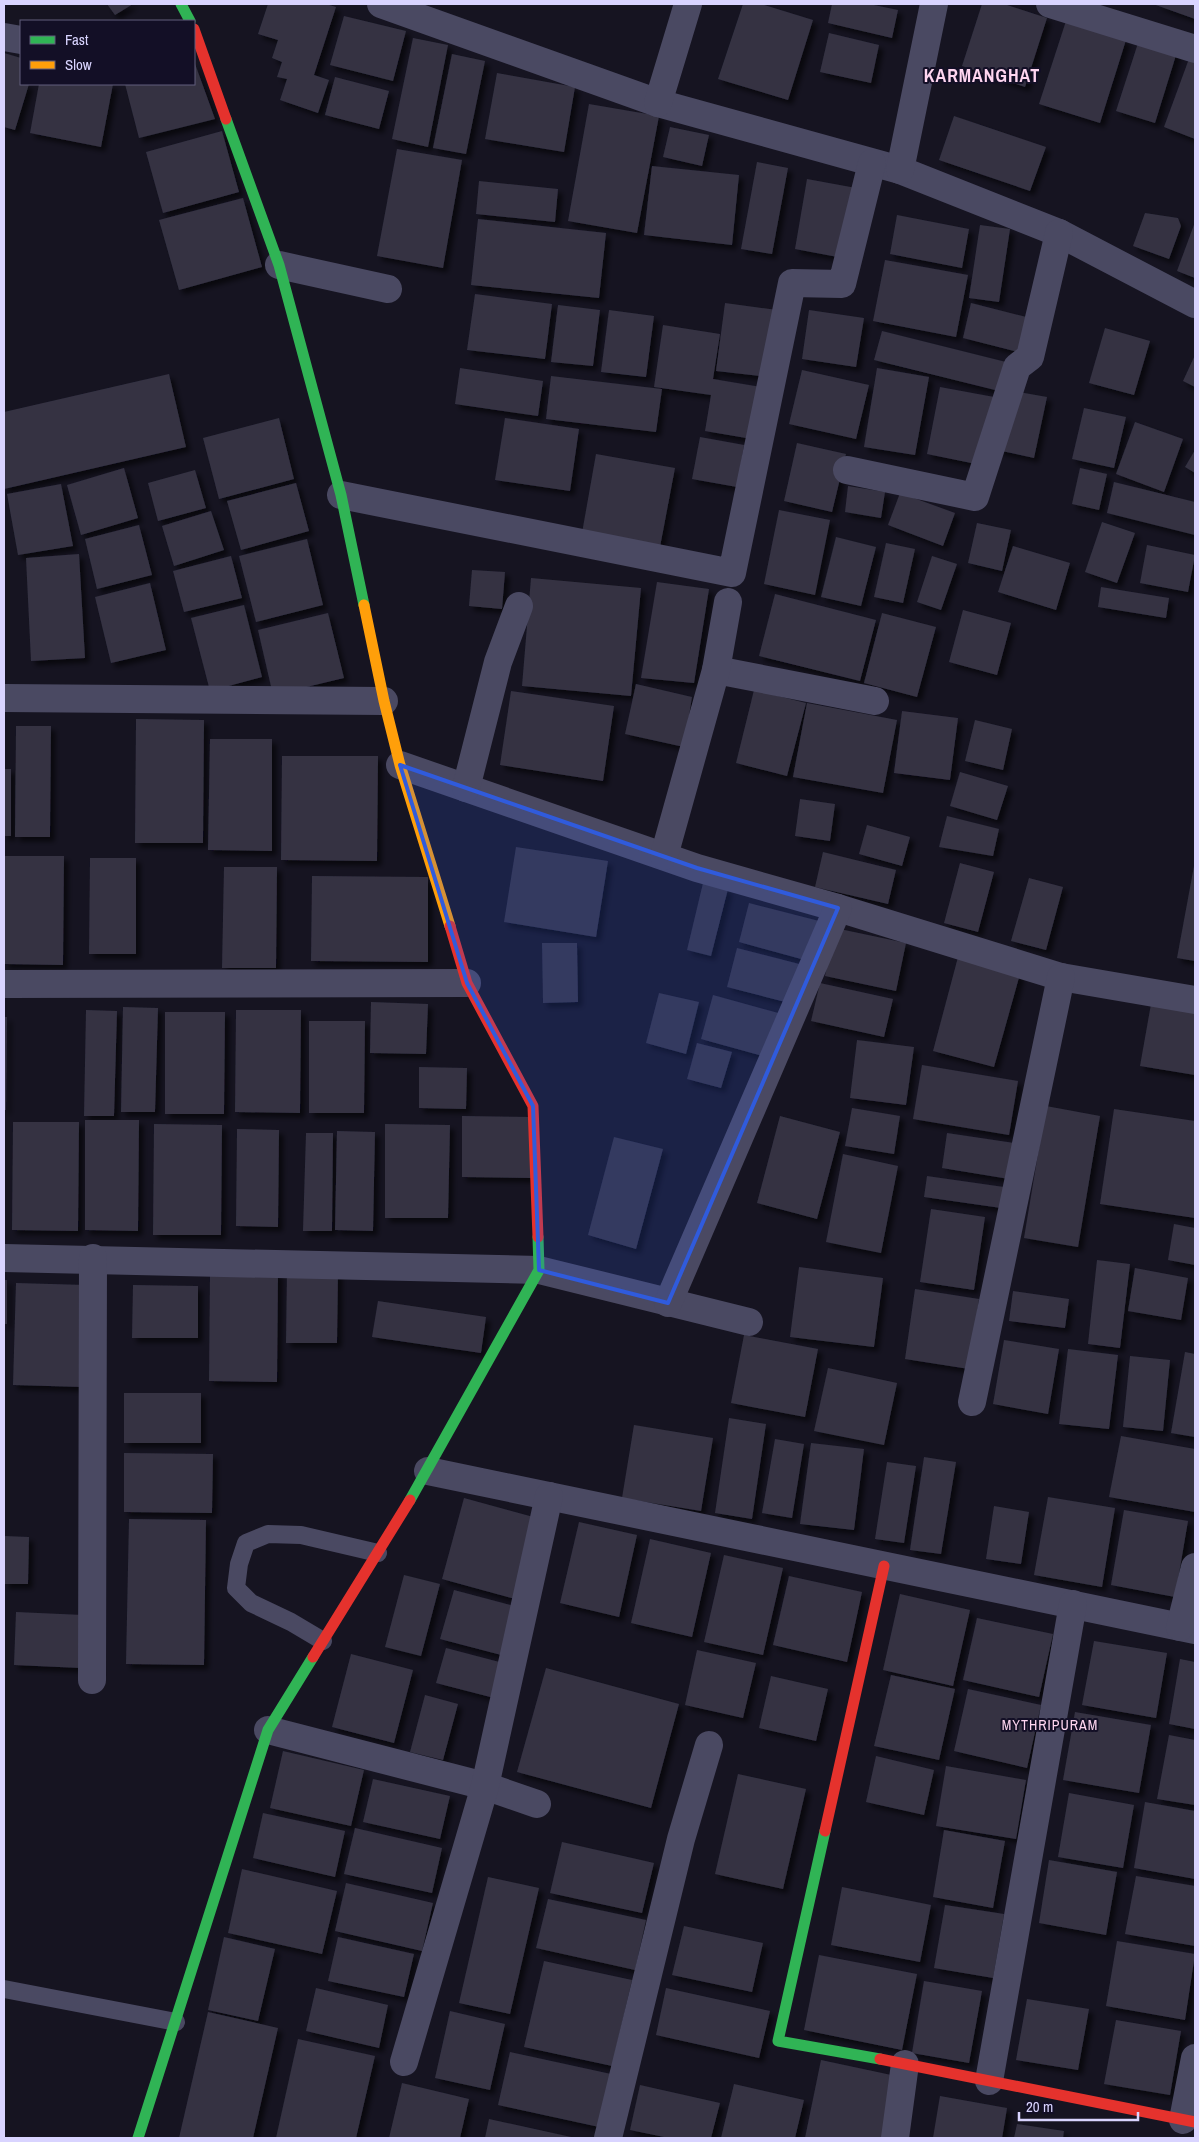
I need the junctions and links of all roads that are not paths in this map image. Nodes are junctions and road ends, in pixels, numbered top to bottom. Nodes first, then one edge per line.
1 (181, 4) edge
2 (381, 4) edge
3 (688, 4) edge
4 (934, 4) edge
5 (1050, 4) edge
6 (189, 20) edge
7 (195, 32) edge
8 (4, 37) edge
9 (20, 40) edge
10 (1195, 49) edge
11 (658, 103) junction
12 (872, 163) junction
13 (900, 170) junction
14 (1059, 233) junction
15 (279, 265) junction
16 (388, 289) dead end
17 (1195, 304) edge
18 (847, 470) dead end
19 (341, 495) junction
20 (728, 602) dead end
21 (519, 606) dead end
22 (716, 670) junction
23 (4, 698) edge
24 (384, 700) junction
25 (875, 701) dead end
26 (400, 765) junction
27 (466, 788) junction
28 (664, 856) junction
29 (838, 908) junction
30 (1061, 978) junction
31 (468, 983) junction
32 (4, 984) edge
33 (1195, 1000) edge
34 (4, 1258) edge
35 (93, 1258) junction
36 (540, 1270) junction
37 (668, 1302) junction
38 (749, 1322) dead end
39 (972, 1402) dead end
40 (428, 1471) junction
41 (549, 1496) junction
42 (378, 1552) junction
43 (884, 1566) junction
44 (1195, 1567) edge
45 (1073, 1604) junction
46 (1188, 1628) edge
47 (323, 1641) junction
48 (92, 1680) dead end
49 (268, 1730) junction
50 (709, 1745) dead end
51 (484, 1786) junction
52 (537, 1804) dead end
53 (4, 1989) edge
54 (176, 2022) junction
55 (1195, 2058) edge
56 (404, 2062) dead end
57 (905, 2064) junction
58 (989, 2081) junction
59 (1189, 2121) edge
60 (138, 2138) edge
61 (608, 2138) edge
62 (895, 2138) edge

1 - 6 main road
2 - 11 street
3 - 11 street
4 - 13 street
5 - 10 street
7 - 15 main road
8 - 9 street
11 - 12 street
12 - 13 street
12 - 19 street
13 - 14 street
14 - 17 street
14 - 18 street
15 - 16 street
15 - 19 main road
19 - 24 main road
20 - 22 street
21 - 27 street
22 - 25 street
22 - 28 street
23 - 24 street
24 - 26 main road
26 - 27 street
26 - 31 main road
27 - 28 street
28 - 29 street
29 - 30 street
29 - 37 street
30 - 33 street
30 - 39 street
31 - 32 street
31 - 36 main road
34 - 35 street
35 - 36 street
35 - 48 street
36 - 37 street
36 - 40 main road
37 - 38 street
40 - 41 street
40 - 42 main road
41 - 43 street
41 - 51 street
42 - 47 main road
42 - 47 lane
43 - 45 street
43 - 57 main road
44 - 46 street
45 - 46 street
45 - 58 street
47 - 49 main road
49 - 51 street
49 - 54 main road
50 - 61 street
51 - 52 street
51 - 56 street
53 - 54 lane
54 - 60 main road
55 - 59 street
57 - 58 main road
57 - 62 street
58 - 59 main road

